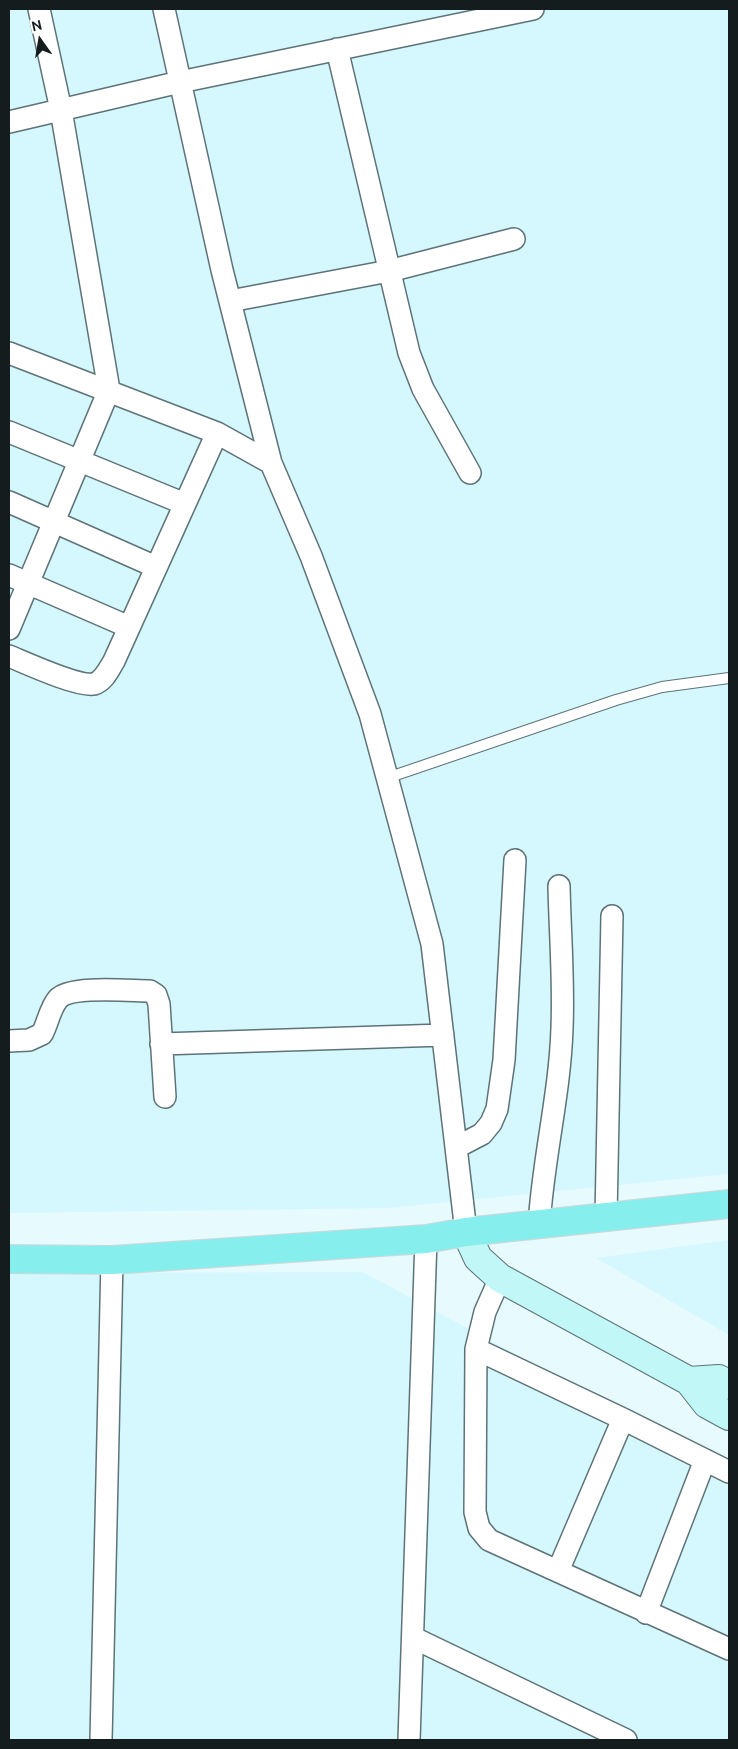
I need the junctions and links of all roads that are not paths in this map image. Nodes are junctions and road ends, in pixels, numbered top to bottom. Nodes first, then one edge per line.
1 (39, 9) edge
2 (164, 9) edge
3 (532, 9) edge
4 (337, 49) junction
5 (180, 82) junction
6 (61, 110) junction
7 (9, 122) edge
8 (514, 239) dead end
9 (389, 271) junction
10 (230, 301) junction
11 (9, 353) edge
12 (109, 390) junction
13 (9, 432) edge
14 (217, 433) junction
15 (79, 460) junction
16 (271, 463) junction
17 (470, 473) dead end
18 (9, 502) edge
19 (185, 504) junction
20 (54, 523) junction
21 (156, 567) junction
22 (19, 579) edge
23 (130, 626) junction
24 (9, 629) edge
25 (9, 656) edge
26 (729, 678) edge
27 (387, 778) junction
28 (515, 860) dead end
29 (559, 886) dead end
30 (612, 916) dead end
31 (443, 1035) junction
32 (9, 1040) edge
33 (161, 1044) junction
34 (165, 1097) dead end
35 (457, 1147) junction
36 (729, 1204) edge
37 (606, 1217) junction
38 (539, 1225) junction
39 (466, 1232) junction
40 (426, 1239) junction
41 (9, 1259) edge
42 (112, 1260) junction
43 (500, 1278) junction
44 (476, 1350) junction
45 (689, 1381) junction
46 (729, 1384) edge
47 (729, 1416) edge
48 (623, 1419) junction
49 (705, 1460) junction
50 (729, 1472) edge
51 (558, 1571) junction
52 (646, 1612) junction
53 (414, 1638) junction
54 (729, 1649) edge
55 (101, 1740) edge
56 (409, 1740) edge
57 (626, 1740) edge

1 - 6 street
2 - 5 street
3 - 4 street
4 - 5 street
4 - 9 street
5 - 6 street
5 - 10 street
6 - 7 street
6 - 12 street
8 - 9 street
9 - 10 street
9 - 17 street
10 - 16 street
11 - 12 street
12 - 14 street
12 - 15 street
13 - 15 street
14 - 16 street
14 - 19 street
15 - 19 street
15 - 20 street
16 - 27 street
18 - 20 street
19 - 21 street
20 - 21 street
20 - 22 street
21 - 23 street
22 - 23 street
22 - 24 street
23 - 25 street
26 - 27 lane
27 - 31 street
28 - 35 street
29 - 38 street
30 - 37 street
31 - 33 street
31 - 35 street
32 - 33 street
33 - 34 street
35 - 39 street
36 - 37 main road
37 - 38 main road
38 - 39 main road
39 - 40 main road
39 - 43 main road
40 - 42 main road
40 - 53 street
41 - 42 main road
42 - 55 street
43 - 44 street
43 - 45 main road
44 - 48 street
44 - 51 street
45 - 46 main road
45 - 47 main road
48 - 49 street
48 - 51 street
49 - 50 street
49 - 52 street
51 - 52 street
52 - 54 street
53 - 56 street
53 - 57 street

